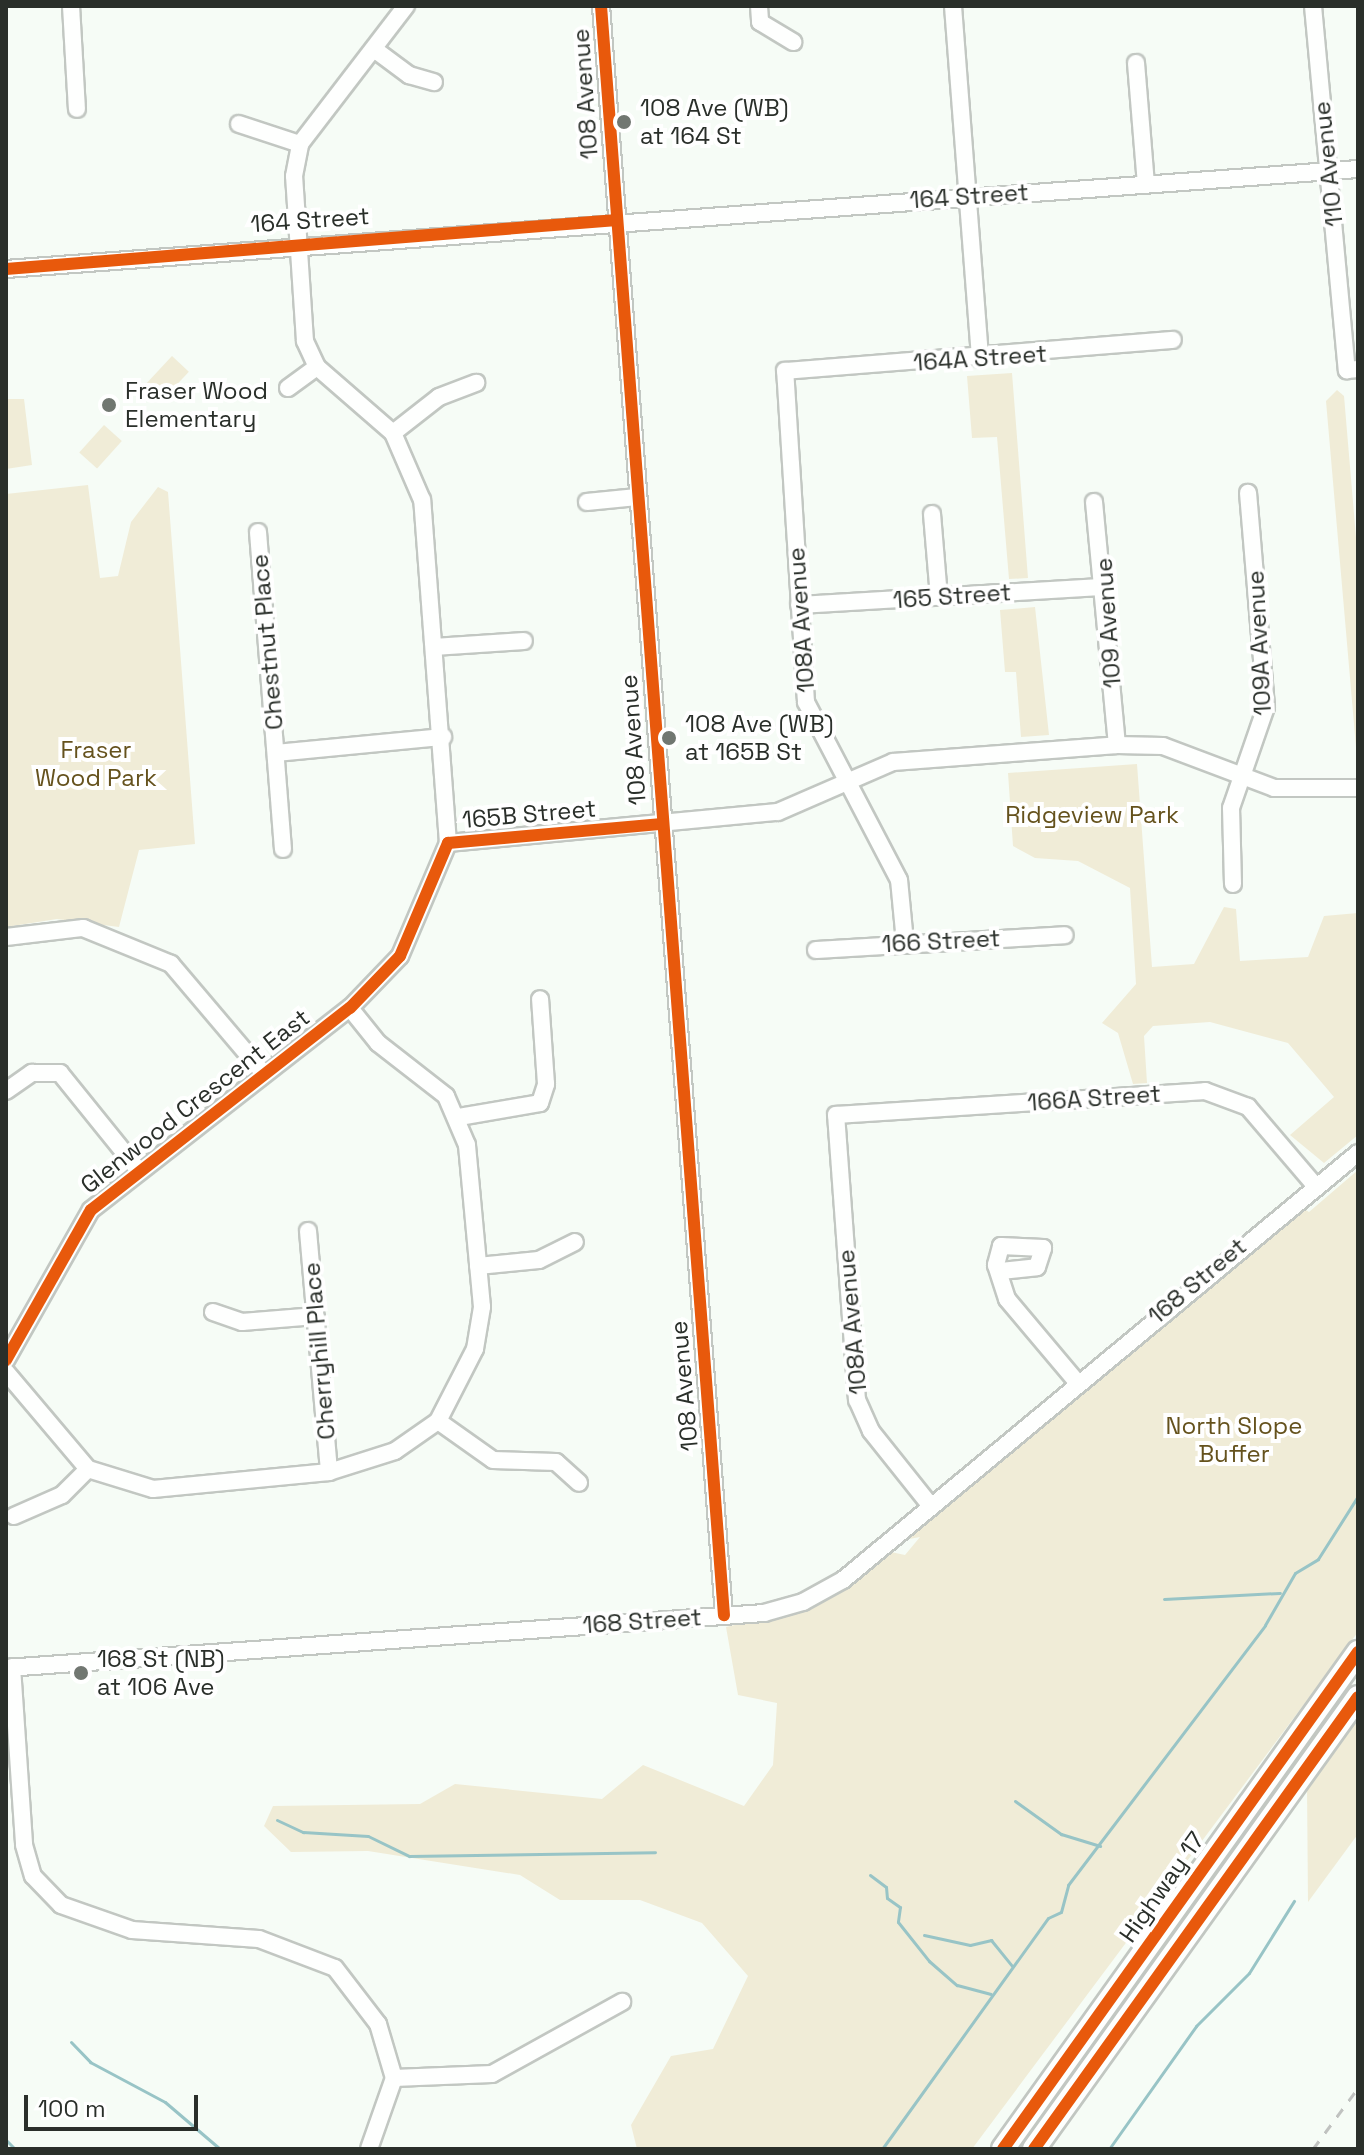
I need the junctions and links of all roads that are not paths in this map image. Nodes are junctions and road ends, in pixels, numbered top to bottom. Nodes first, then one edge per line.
1 (71, 6) edge
2 (406, 6) edge
3 (601, 6) edge
4 (759, 6) edge
5 (953, 6) edge
6 (1313, 6) edge
7 (793, 42) dead end
8 (374, 49) junction
9 (1136, 63) dead end
10 (434, 82) dead end
11 (77, 109) dead end
12 (239, 124) dead end
13 (300, 144) junction
14 (1358, 169) edge
15 (1328, 171) junction
16 (1146, 184) junction
17 (966, 196) junction
18 (617, 220) junction
19 (299, 243) junction
20 (6, 269) edge
21 (1173, 340) dead end
22 (980, 359) junction
23 (317, 367) junction
24 (1352, 370) edge
25 (785, 371) joint
26 (476, 383) dead end
27 (288, 388) dead end
28 (393, 433) junction
29 (1248, 493) dead end
30 (637, 497) junction
31 (587, 502) dead end
32 (1094, 502) dead end
33 (932, 514) dead end
34 (258, 532) dead end
35 (1105, 587) junction
36 (939, 597) junction
37 (799, 605) junction
38 (524, 641) dead end
39 (434, 647) junction
40 (443, 737) junction
41 (1117, 745) junction
42 (276, 753) junction
43 (1240, 776) junction
44 (844, 779) junction
45 (1358, 788) edge
46 (662, 824) junction
47 (448, 843) junction
48 (283, 849) dead end
49 (1233, 884) dead end
50 (1065, 935) dead end
51 (6, 937) edge
52 (905, 942) junction
53 (816, 950) dead end
54 (540, 999) dead end
55 (350, 1008) junction
56 (261, 1070) junction
57 (6, 1091) edge
58 (836, 1115) joint
59 (459, 1117) junction
60 (1358, 1153) edge
61 (139, 1171) junction
62 (1313, 1183) junction
63 (308, 1231) dead end
64 (575, 1242) dead end
65 (478, 1266) junction
66 (1001, 1271) dead end
67 (213, 1312) dead end
68 (316, 1316) junction
69 (6, 1360) edge
70 (6, 1372) edge
71 (1077, 1382) junction
72 (438, 1421) junction
73 (88, 1469) junction
74 (329, 1472) junction
75 (579, 1483) dead end
76 (930, 1505) junction
77 (14, 1516) dead end
78 (724, 1615) junction
79 (1358, 1652) edge
80 (9, 1668) edge
81 (1358, 1697) edge
82 (622, 2002) dead end
83 (394, 2078) junction
84 (369, 2149) edge
85 (1003, 2149) edge
86 (1034, 2149) edge

1 - 11 street
2 - 8 street
3 - 18 street, 108 Avenue
4 - 7 street
5 - 17 street
6 - 15 street, 110 Avenue
8 - 10 street
8 - 13 street
9 - 16 street
12 - 13 street
13 - 19 street
14 - 15 street, 164 Street
15 - 16 street, 164 Street
15 - 24 street, 110 Avenue
16 - 17 street, 164 Street
17 - 18 street, 164 Street
17 - 22 street
18 - 19 street, 164 Street
18 - 30 street, 108 Avenue
19 - 20 street, 164 Street
19 - 23 street
21 - 22 street, 164A Street
22 - 25 street, 164A Street
23 - 27 street
23 - 28 street
25 - 37 street, 108A Avenue
26 - 28 street
28 - 39 street
29 - 43 street, 109A Avenue
30 - 31 street
30 - 46 street, 108 Avenue
32 - 35 street, 109 Avenue
33 - 36 street
34 - 42 street, Chestnut Place
35 - 36 street, 165 Street
35 - 41 street, 109 Avenue
36 - 37 street, 165 Street
37 - 44 street, 108A Avenue
38 - 39 street
39 - 40 street
40 - 42 street, Chestnut Place
40 - 47 street
41 - 43 street, 165B Street
41 - 44 street, 165B Street
42 - 48 street, Chestnut Place
43 - 45 street, 165B Street
43 - 49 street, 109A Avenue
44 - 46 street, 165B Street
44 - 52 street, 108A Avenue
46 - 47 street, 165B Street
46 - 78 street, 108 Avenue
47 - 55 street, Glenwood Crescent East
50 - 52 street, 166 Street
51 - 56 street
52 - 53 street, 166 Street
54 - 59 street
55 - 56 street, Glenwood Crescent East
55 - 59 street
56 - 61 street, Glenwood Crescent East
57 - 61 street
58 - 62 street, 166A Street
58 - 76 street, 108A Avenue
59 - 65 street
60 - 62 street, 168 Street
61 - 69 street, Glenwood Crescent East
62 - 71 street, 168 Street
63 - 68 street, Cherryhill Place
64 - 65 street
65 - 72 street
66 - 71 street
67 - 68 street
68 - 74 street, Cherryhill Place
70 - 73 street
71 - 76 street, 168 Street
72 - 74 street
72 - 75 street
73 - 74 street
73 - 77 street
76 - 78 street, 168 Street
78 - 80 street, 168 Street
79 - 85 highway, Highway 17
80 - 83 street
81 - 86 highway, Highway 17
82 - 83 street
83 - 84 street

